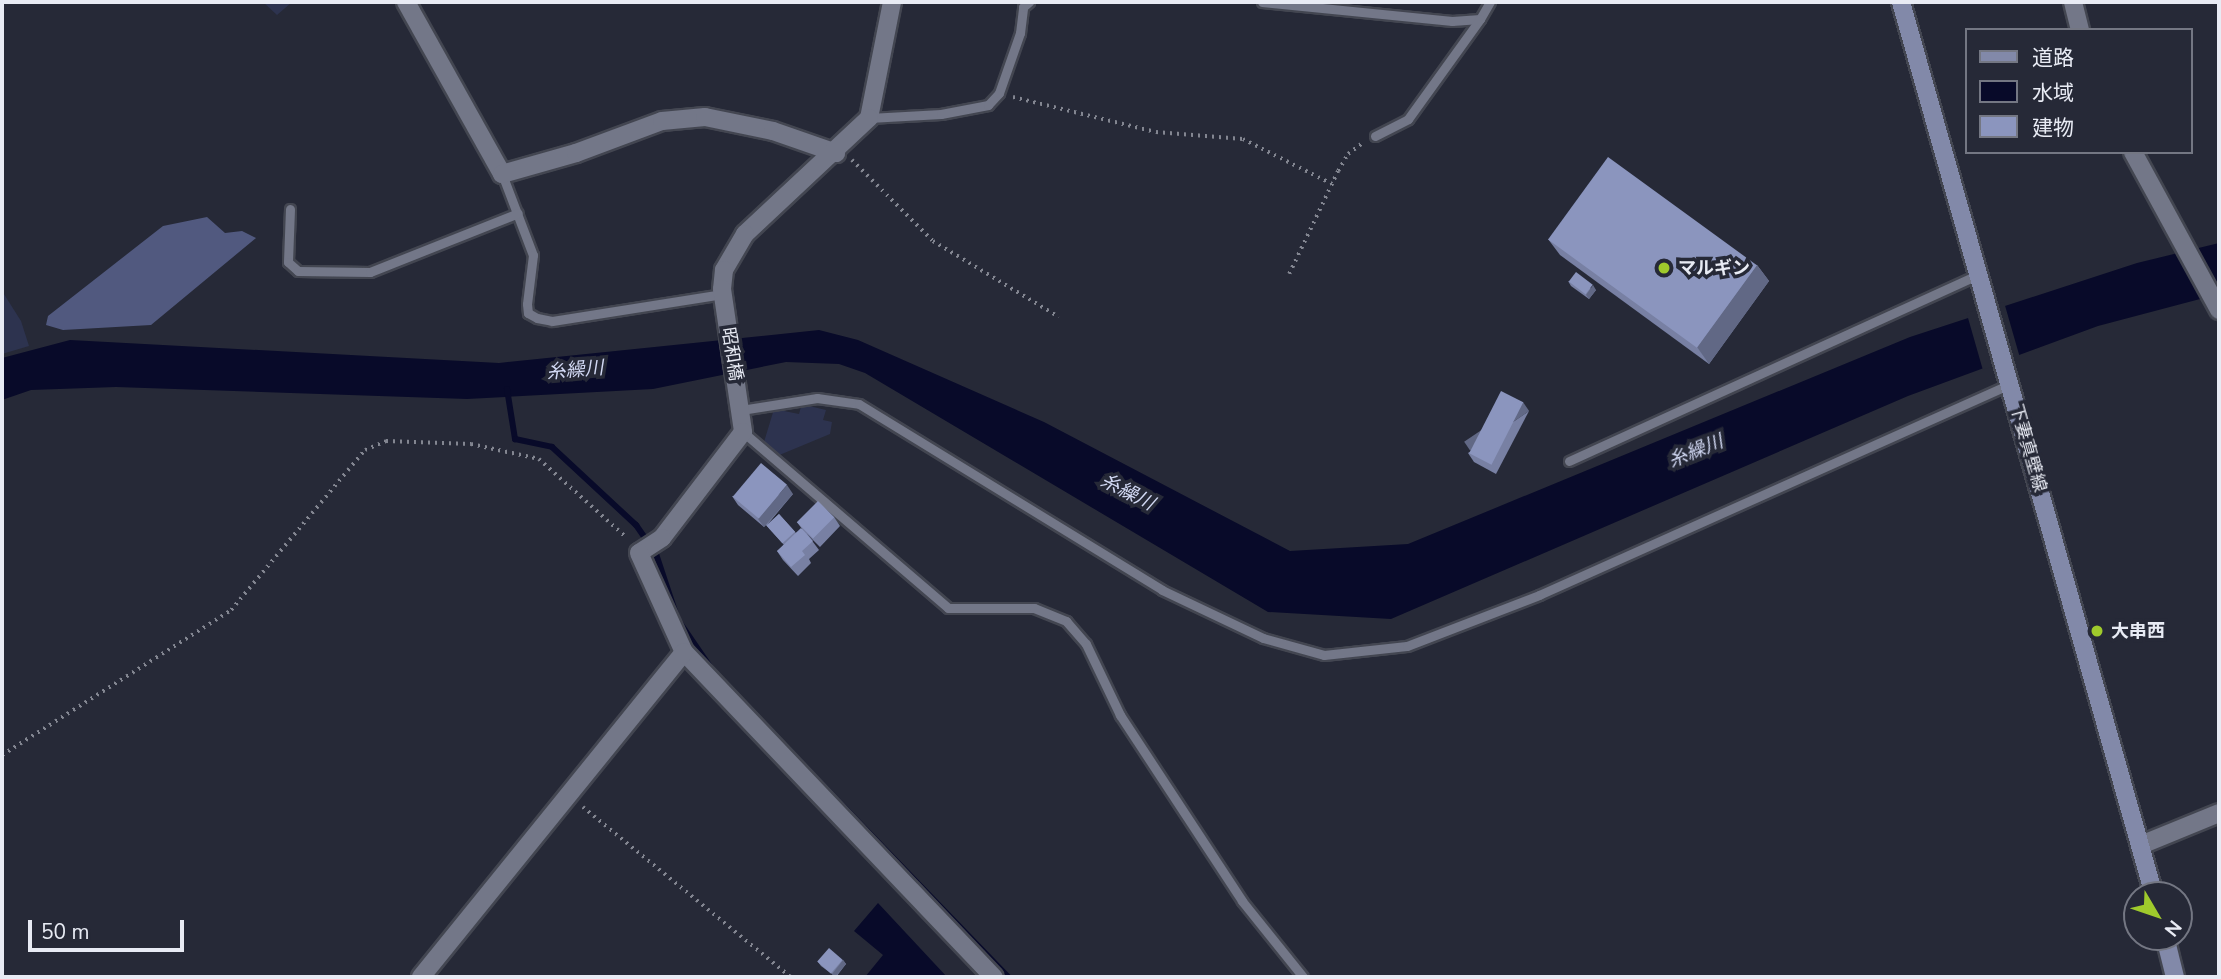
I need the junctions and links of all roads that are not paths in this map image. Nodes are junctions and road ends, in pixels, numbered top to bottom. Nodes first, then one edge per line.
1 (406, 2) edge
2 (892, 2) edge
3 (1029, 2) edge
4 (1262, 2) edge
5 (1490, 2) edge
6 (1901, 2) edge
7 (2073, 2) edge
8 (1480, 19) junction
9 (2080, 28) edge
10 (869, 118) junction
11 (1375, 135) road end
12 (838, 150) junction
13 (2134, 154) edge
14 (502, 174) junction
15 (290, 209) dead end
16 (518, 213) junction
17 (1979, 280) junction
18 (724, 300) junction
19 (2219, 310) edge
20 (2008, 380) junction
21 (740, 405) junction
22 (743, 432) junction
23 (1569, 461) dead end
24 (684, 652) junction
25 (2219, 813) edge
26 (2141, 845) junction
27 (2150, 881) edge
28 (2168, 951) edge
29 (421, 977) edge
30 (994, 977) edge
31 (1303, 977) edge
32 (2175, 977) edge

1 - 14 street
2 - 10 street
3 - 10 lane
4 - 8 lane
5 - 8 lane
6 - 17 main road, 下妻真壁線
7 - 9 street
8 - 11 lane
10 - 12 street, 昭和橋
12 - 14 street
12 - 18 street, 昭和橋
13 - 19 street
14 - 16 lane
15 - 16 lane
16 - 18 lane
17 - 20 main road, 下妻真壁線
17 - 23 lane
18 - 21 street, 昭和橋
20 - 21 lane
20 - 26 main road, 下妻真壁線
21 - 22 street, 昭和橋
22 - 24 street
22 - 31 lane
24 - 29 street
24 - 30 street
25 - 26 street
26 - 27 main road, 下妻真壁線
28 - 32 main road

